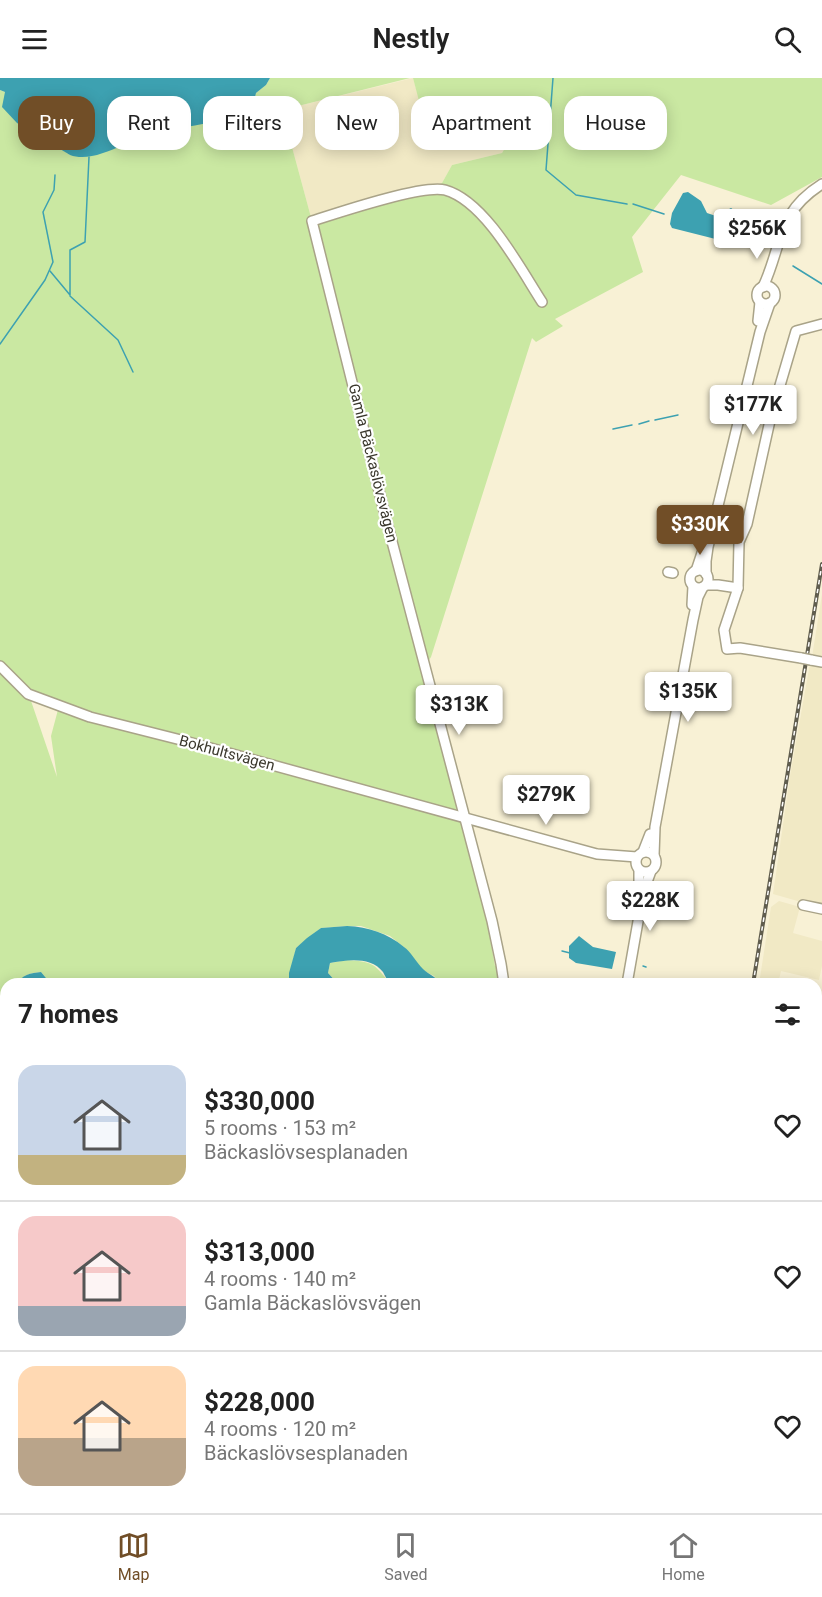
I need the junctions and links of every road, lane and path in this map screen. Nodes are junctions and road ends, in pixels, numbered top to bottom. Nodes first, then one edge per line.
1 (822, 184) edge
2 (770, 290) junction
3 (784, 300) dead end
4 (542, 302) dead end
5 (760, 302) junction
6 (770, 303) junction
7 (822, 324) edge
8 (696, 571) junction
9 (706, 581) junction
10 (693, 586) junction
11 (738, 588) junction
12 (822, 662) edge
13 (0, 666) edge
14 (465, 818) junction
15 (654, 855) junction
16 (639, 861) junction
17 (651, 871) junction
18 (803, 905) dead end
19 (822, 909) edge
20 (503, 978) edge
21 (624, 978) edge
22 (628, 978) edge

1 - 2 street
2 - 3 street
2 - 5 street
2 - 6 street
4 - 14 street, Gamla Bäckaslövsvägen
5 - 6 street
5 - 8 street
6 - 9 street
7 - 11 street
8 - 9 street
8 - 10 street
9 - 10 street
9 - 11 street
9 - 15 street
10 - 16 street
11 - 12 street
13 - 14 street, Bokhultsvägen
14 - 16 street, Bokhultsvägen
14 - 20 street, Gamla Bäckaslövsvägen
15 - 16 street
15 - 17 street
16 - 17 street
16 - 21 street
17 - 22 street
18 - 19 street

